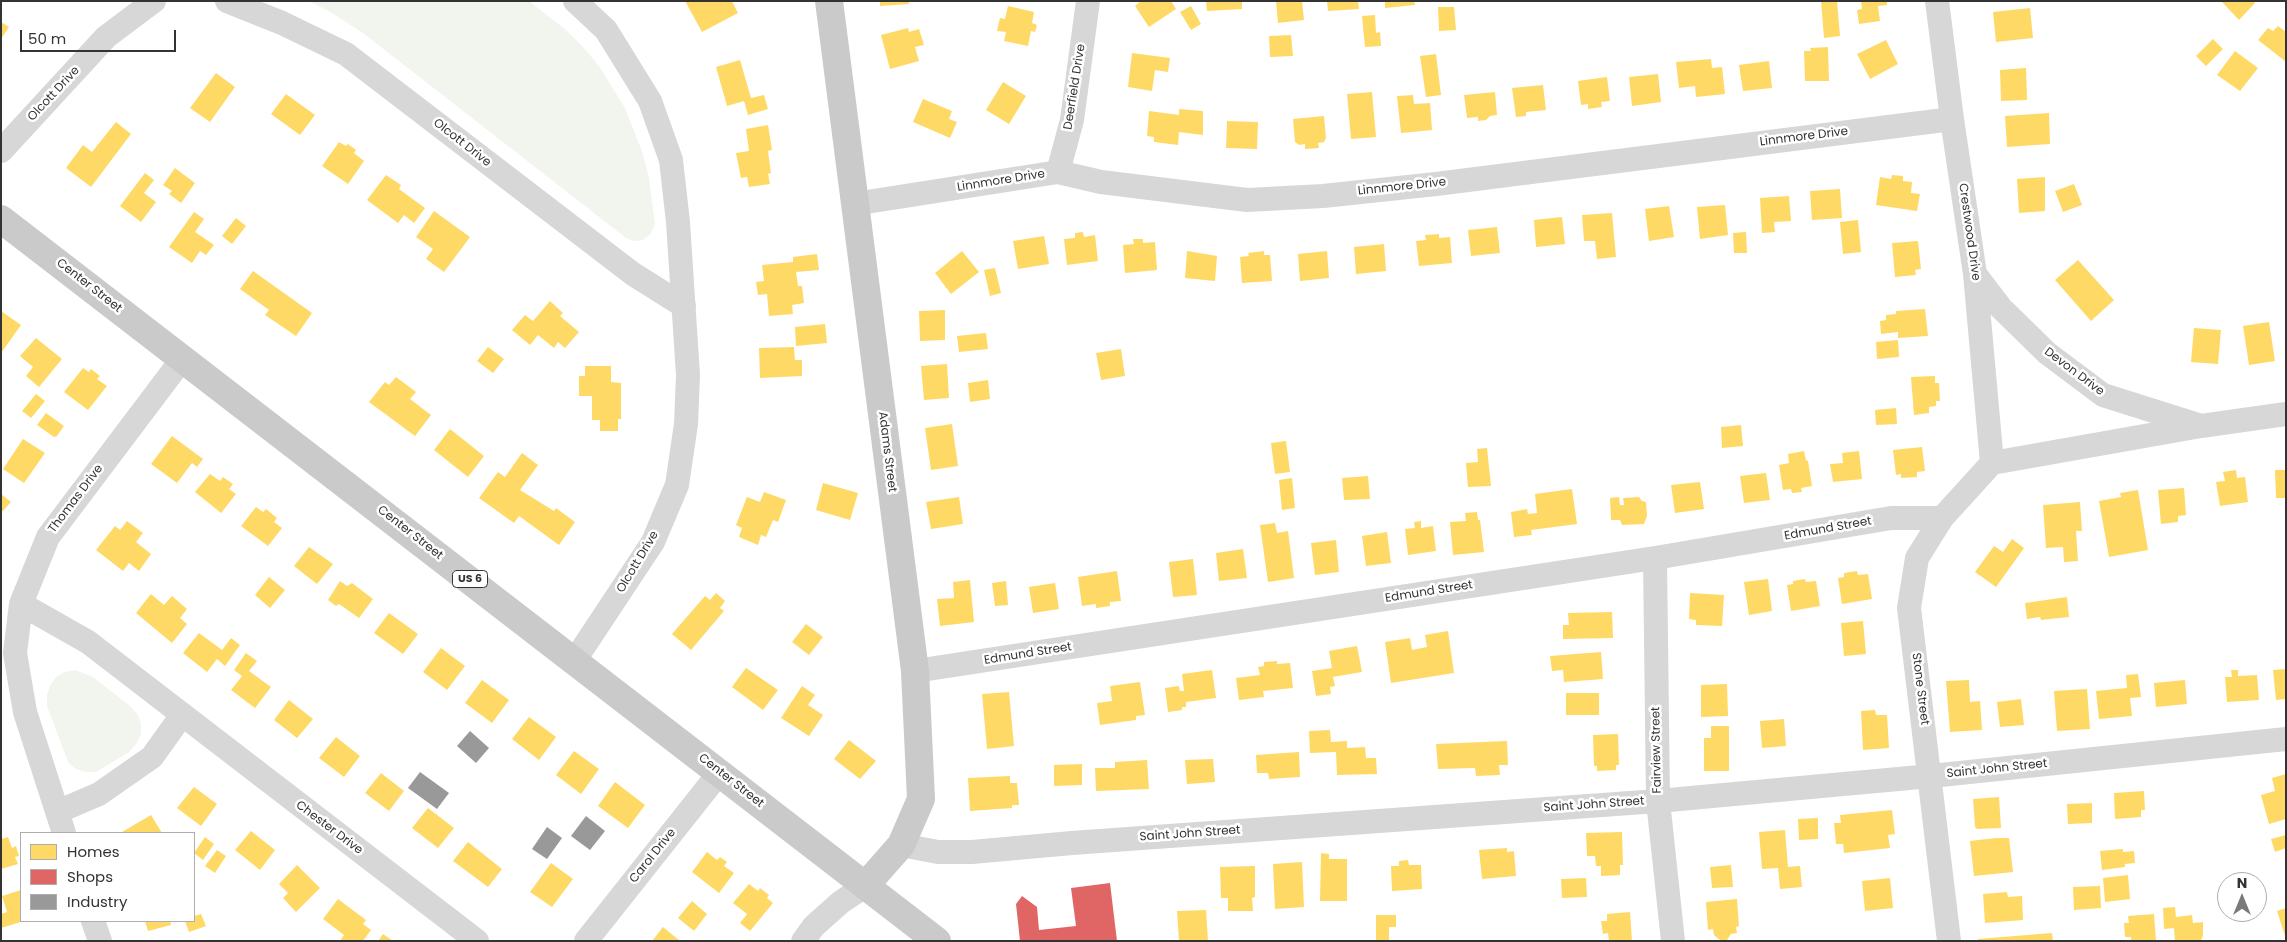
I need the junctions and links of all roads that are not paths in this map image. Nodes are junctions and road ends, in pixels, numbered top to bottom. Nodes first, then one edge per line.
1 (154, 1) edge
2 (228, 1) edge
3 (575, 1) edge
4 (829, 1) edge
5 (1088, 1) edge
6 (1937, 1) edge
7 (1952, 119) junction
8 (1, 151) edge
9 (1058, 172) junction
10 (854, 204) junction
11 (1, 219) edge
12 (1976, 274) junction
13 (684, 306) junction
14 (183, 358) junction
15 (2286, 414) edge
16 (2201, 426) junction
17 (1992, 463) junction
18 (1942, 518) junction
19 (1655, 558) junction
20 (21, 604) junction
21 (575, 660) junction
22 (915, 671) junction
23 (182, 714) junction
24 (2286, 738) edge
25 (720, 772) junction
26 (1931, 776) junction
27 (1658, 801) junction
28 (61, 822) edge
29 (901, 845) junction
30 (865, 886) junction
31 (93, 922) edge
32 (100, 941) edge
33 (477, 941) edge
34 (586, 941) edge
35 (803, 941) edge
36 (937, 941) edge
37 (1673, 941) edge
38 (1949, 941) edge

1 - 8 street, Olcott Drive
2 - 13 street, Olcott Drive
3 - 13 street, Olcott Drive
4 - 10 main road, Adams Street
5 - 9 street, Deerfield Drive
6 - 7 street, Crestwood Drive
7 - 9 street, Linnmore Drive
7 - 12 street, Crestwood Drive
9 - 10 street, Linnmore Drive
10 - 22 main road, Adams Street
11 - 14 main road, Center Street / US 6
12 - 16 street, Devon Drive
12 - 17 street, Crestwood Drive
13 - 21 street, Olcott Drive
14 - 20 street, Thomas Drive
14 - 21 main road, Center Street / US 6
15 - 16 street, Devon Drive
16 - 17 street, Devon Drive
17 - 18 street, Stone Street
18 - 19 street, Edmund Street
18 - 26 street, Stone Street
19 - 22 street, Edmund Street
19 - 27 street, Fairview Street
20 - 23 street, Chester Drive
20 - 28 street, Thomas Drive
21 - 25 main road, Center Street / US 6
22 - 29 main road, Adams Street
23 - 28 street
23 - 33 street, Chester Drive
24 - 26 street, Saint John Street
25 - 30 main road, Center Street / US 6
25 - 34 street, Carol Drive
26 - 27 street, Saint John Street
26 - 38 street, Stone Street
27 - 29 street, Saint John Street
27 - 37 street, Fairview Street
29 - 30 main road, Adams Street
30 - 35 street
30 - 36 main road, Center Street / US 6
31 - 32 street

